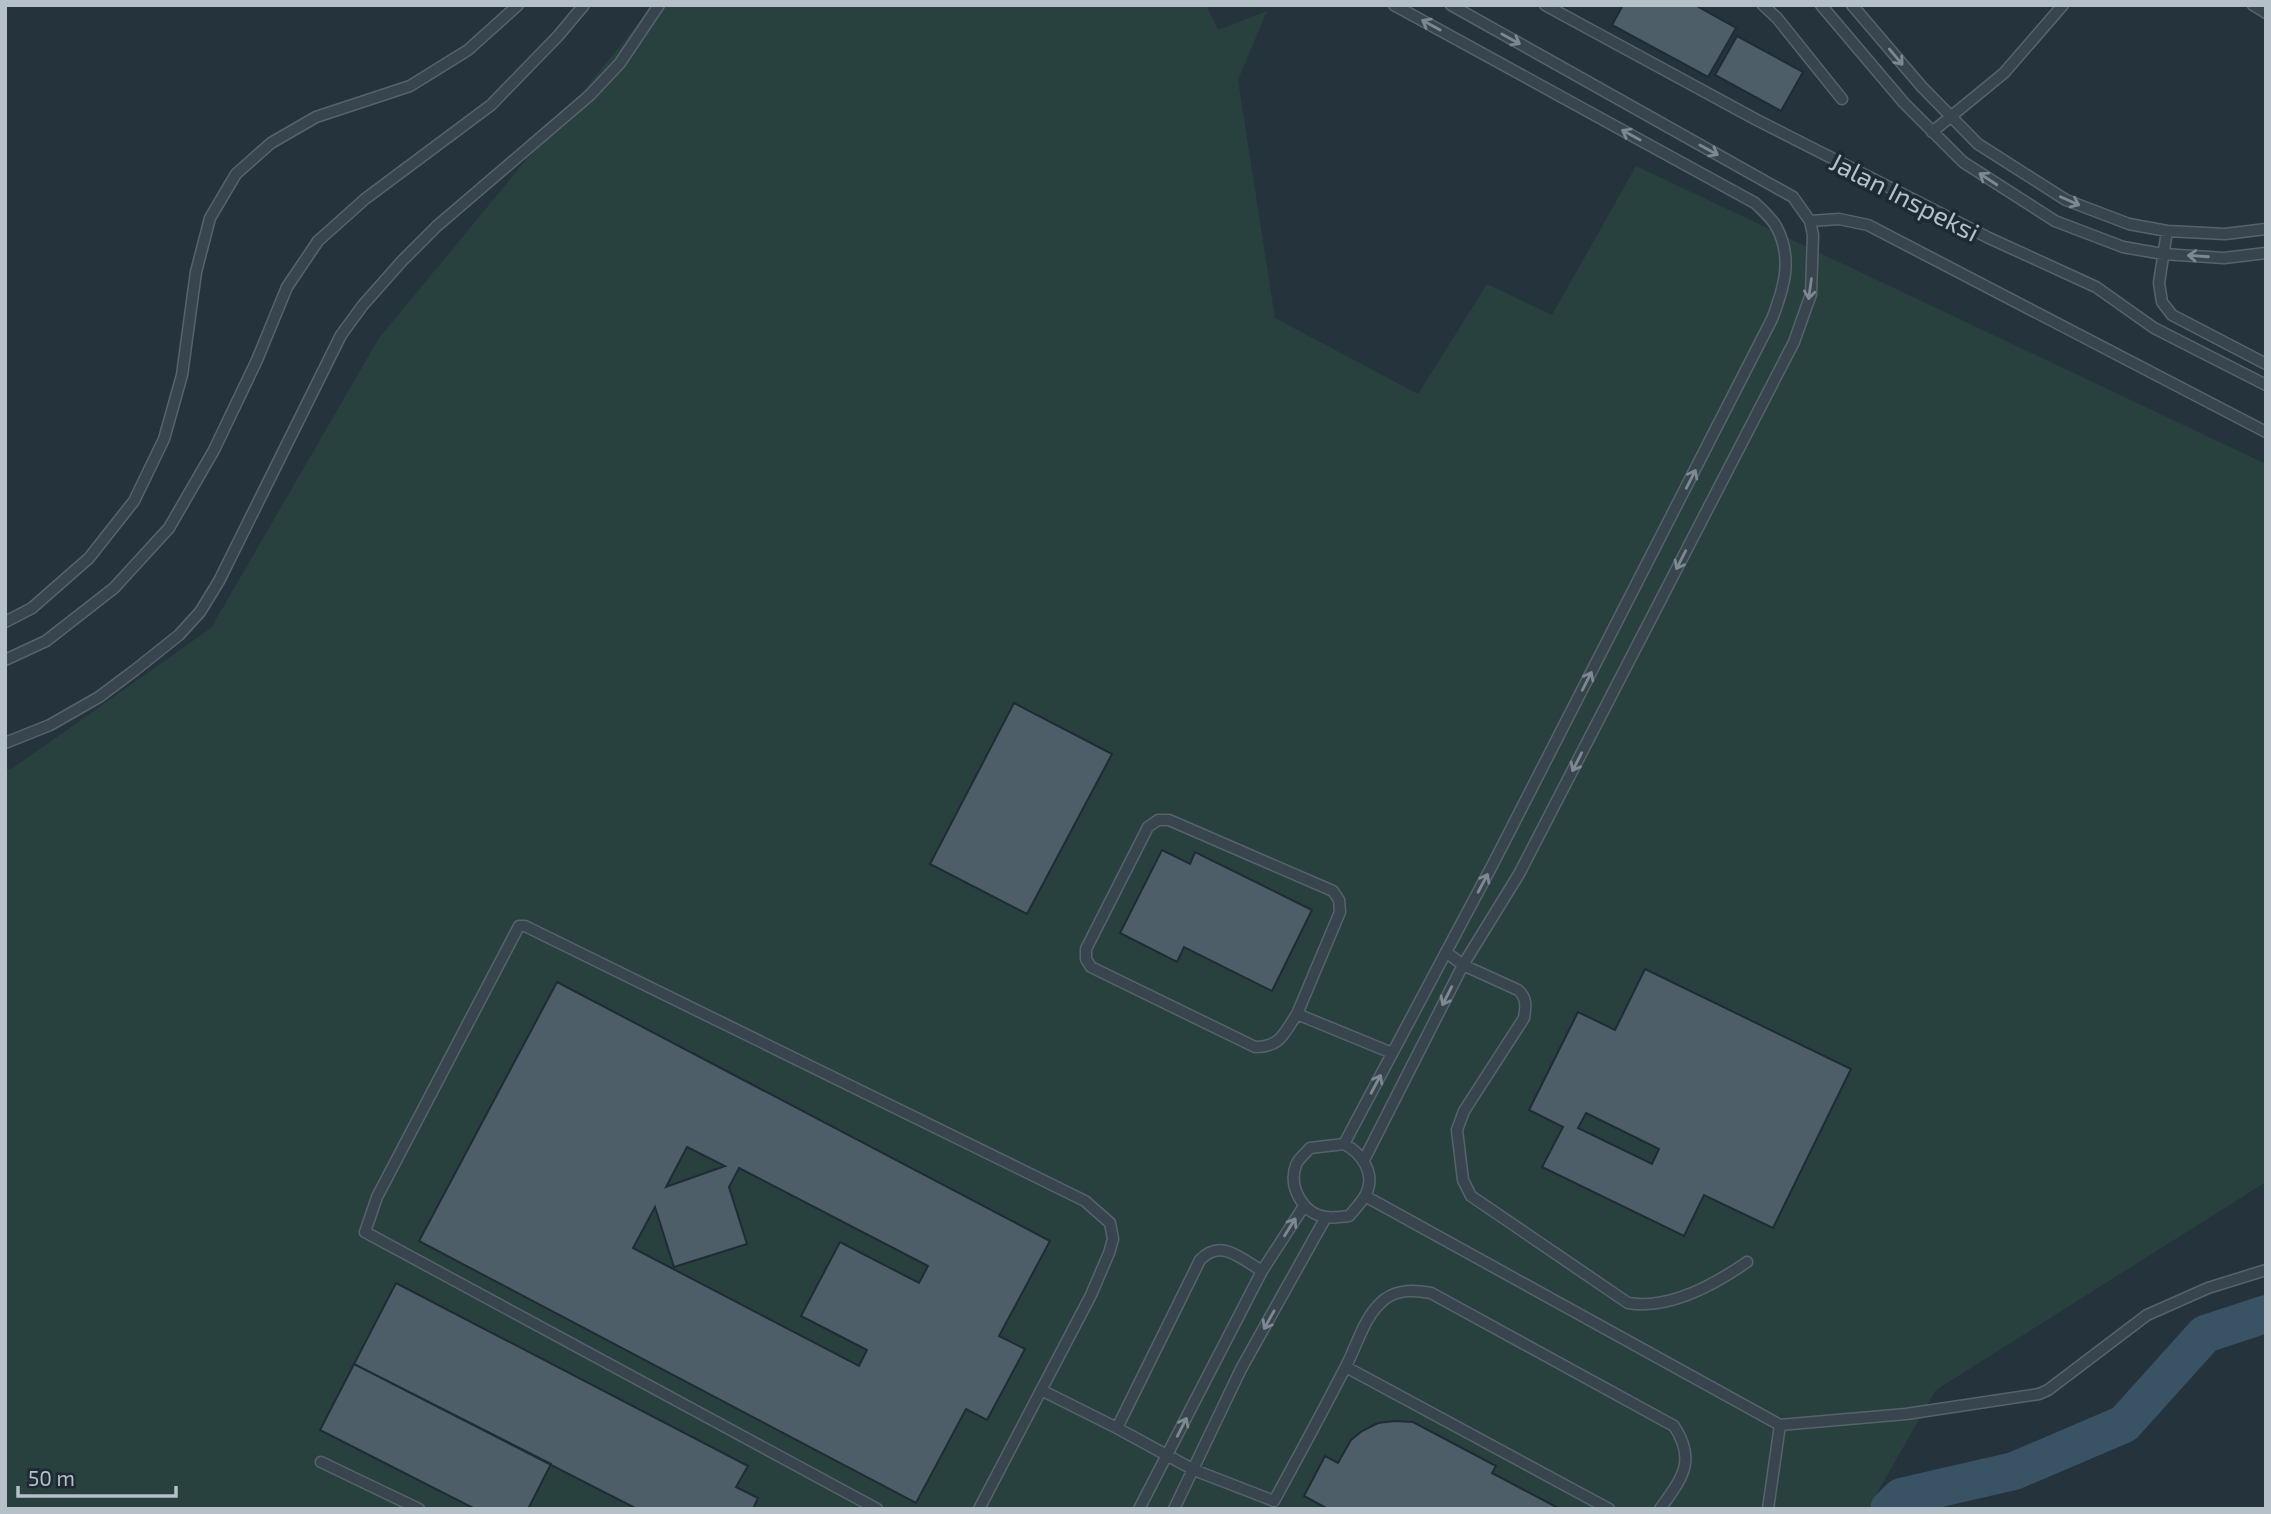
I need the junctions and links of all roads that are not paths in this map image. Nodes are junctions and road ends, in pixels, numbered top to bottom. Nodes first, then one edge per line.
1 (518, 5) edge
2 (584, 5) edge
3 (659, 5) edge
4 (1394, 5) edge
5 (1451, 5) edge
6 (1545, 5) edge
7 (1763, 5) edge
8 (1821, 5) edge
9 (1852, 5) edge
10 (2063, 5) edge
11 (2253, 5) edge
12 (2266, 13) edge
13 (1842, 99) dead end
14 (1951, 116) junction
15 (1932, 132) junction
16 (1810, 221) junction
17 (2266, 229) edge
18 (2167, 231) junction
19 (2266, 253) edge
20 (2163, 254) junction
21 (2266, 365) edge
22 (2266, 385) edge
23 (2266, 432) edge
24 (5, 622) edge
25 (5, 660) edge
26 (5, 743) edge
27 (1446, 952) junction
28 (1463, 965) junction
29 (1297, 1014) junction
30 (1392, 1054) junction
31 (1344, 1144) junction
32 (1364, 1160) junction
33 (1365, 1196) junction
34 (1304, 1206) junction
35 (1326, 1217) junction
36 (1747, 1262) dead end
37 (2266, 1270) edge
38 (1262, 1271) junction
39 (1346, 1367) junction
40 (1041, 1390) junction
41 (1780, 1425) junction
42 (1117, 1428) junction
43 (1167, 1455) junction
44 (321, 1462) dead end
45 (1194, 1470) junction
46 (1272, 1505) edge
47 (419, 1509) edge
48 (877, 1509) edge
49 (979, 1509) edge
50 (1139, 1509) edge
51 (1174, 1509) edge
52 (1609, 1509) edge
53 (1660, 1509) edge
54 (1768, 1509) edge

1 - 24 lane
2 - 25 lane
3 - 26 lane
27 -> 4 lane
5 -> 16 lane
6 - 22 lane, Jalan Inspeksi
7 - 13 lane
8 - 15 lane
9 -> 14 lane
10 - 14 lane
11 - 12 lane
14 - 15 lane
14 -> 18 lane
20 -> 15 lane
16 - 23 lane
16 -> 28 lane
17 - 18 lane
18 - 20 lane
19 -> 20 lane
20 - 21 lane
27 - 28 lane
27 - 30 lane
28 -> 32 lane
28 - 36 lane
29 - 29 lane
29 - 30 lane
31 -> 30 lane
31 - 32 lane
31 - 34 lane
32 - 33 lane
33 - 35 lane
33 - 41 lane
34 - 35 lane
38 -> 34 lane
35 -> 45 lane
37 - 41 lane
38 - 42 lane
43 -> 38 lane
39 - 46 lane
39 - 52 lane
39 - 53 lane
40 - 42 lane
40 - 48 lane
40 - 49 lane
41 - 54 lane
42 - 43 lane
43 - 45 lane
43 - 50 lane
44 - 47 lane
45 - 46 lane
45 - 51 lane

